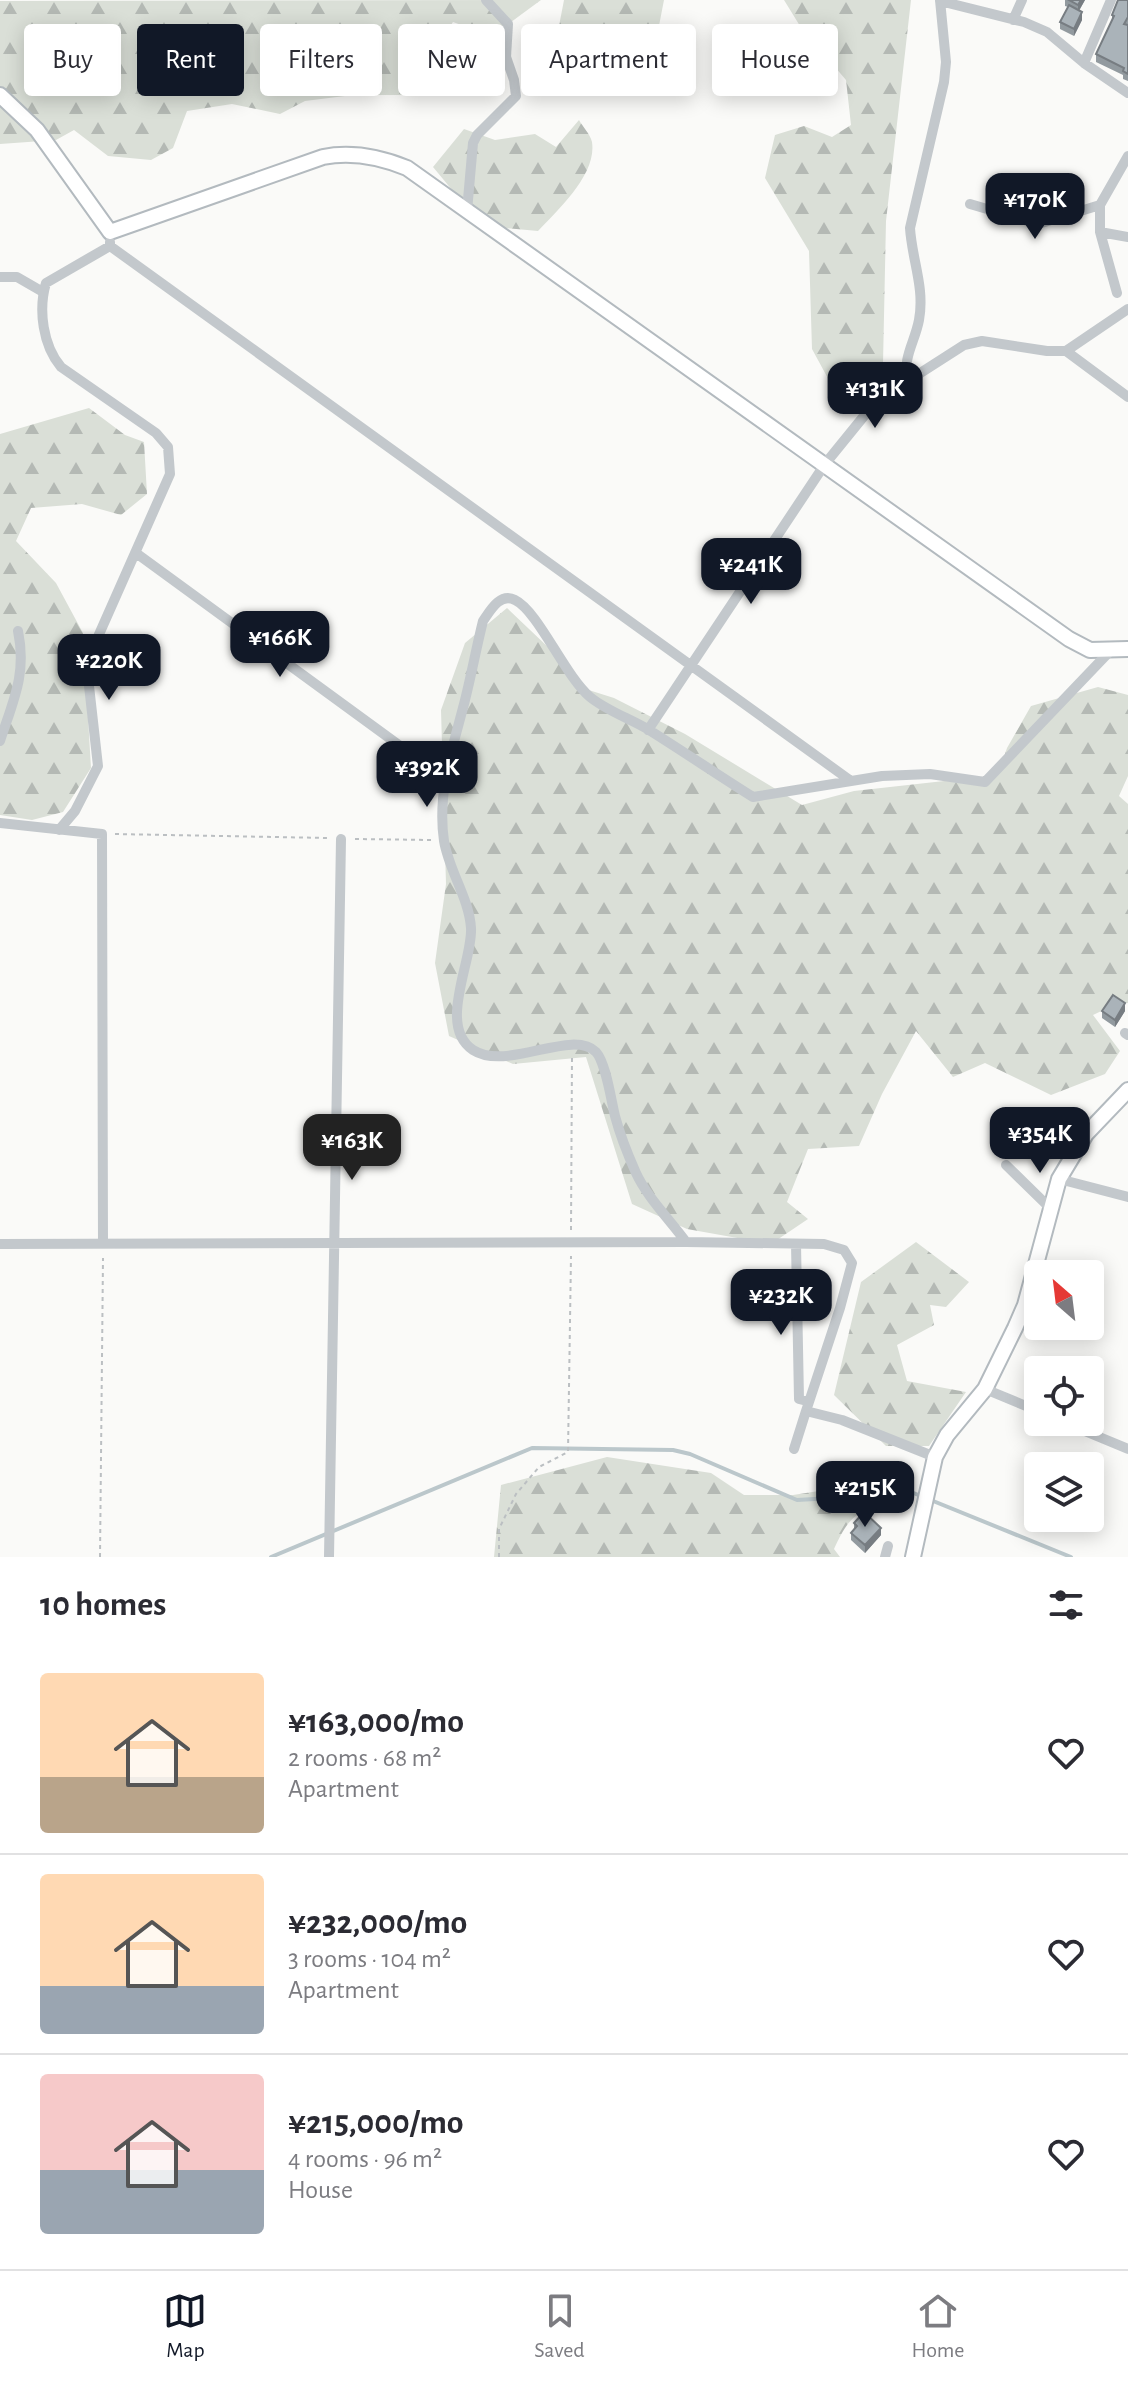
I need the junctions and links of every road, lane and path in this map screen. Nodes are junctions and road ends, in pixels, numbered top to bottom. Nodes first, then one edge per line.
1 (486, 0) edge
2 (1022, 0) edge
3 (1111, 0) edge
4 (940, 1) edge
5 (1013, 20) junction
6 (1084, 63) junction
7 (1128, 93) edge
8 (0, 95) edge
9 (1128, 156) edge
10 (970, 204) dead end
11 (1100, 205) junction
12 (467, 211) junction
13 (1100, 232) junction
14 (1128, 237) edge
15 (110, 239) junction
16 (0, 277) edge
17 (43, 292) junction
18 (1117, 293) dead end
19 (1128, 309) edge
20 (1066, 351) junction
21 (908, 380) junction
22 (1128, 397) edge
23 (825, 464) junction
24 (136, 553) junction
25 (18, 631) dead end
26 (1122, 647) edge
27 (691, 665) junction
28 (648, 730) junction
29 (0, 741) edge
30 (444, 778) junction
31 (851, 781) junction
32 (0, 823) edge
33 (59, 830) junction
34 (102, 834) junction
35 (341, 839) junction
36 (444, 841) junction
37 (572, 1043) junction
38 (1128, 1090) edge
39 (1006, 1165) dead end
40 (1059, 1179) junction
41 (1128, 1197) edge
42 (1051, 1209) junction
43 (686, 1242) junction
44 (0, 1244) edge
45 (103, 1244) junction
46 (334, 1244) junction
47 (571, 1244) junction
48 (796, 1244) junction
49 (985, 1389) junction
50 (1024, 1405) edge
51 (806, 1406) junction
52 (1097, 1436) edge
53 (794, 1449) dead end
54 (1128, 1449) edge
55 (935, 1457) junction
56 (100, 1557) edge
57 (329, 1557) edge
58 (499, 1557) edge
59 (913, 1557) edge

1 - 12 street
2 - 5 street
3 - 6 street
4 - 5 street
4 - 21 street
5 - 6 street
6 - 7 street
8 - 15 street
9 - 11 street
10 - 11 street
11 - 13 street
12 - 15 street
12 - 23 street
13 - 14 street
13 - 18 street
15 - 17 street
15 - 27 street
16 - 17 street
17 - 24 street
19 - 20 street
20 - 21 street
20 - 22 street
21 - 23 street
23 - 26 street
23 - 27 street
24 - 30 street
24 - 33 street
25 - 29 street
26 - 31 street
27 - 28 street
27 - 31 street
28 - 30 street
28 - 31 street
30 - 36 street
32 - 33 street
33 - 34 street
34 - 35 path
34 - 45 street
35 - 36 path
35 - 46 street
36 - 37 street
37 - 43 street
37 - 47 path
38 - 40 street
39 - 42 street
40 - 41 street
40 - 42 street
42 - 49 street
43 - 47 street
43 - 48 street
44 - 45 street
45 - 46 street
45 - 56 path
46 - 47 street
46 - 57 street
47 - 58 path
48 - 51 street
48 - 51 street
49 - 50 street
49 - 55 street
51 - 53 street
51 - 55 street
52 - 54 street
55 - 59 street

